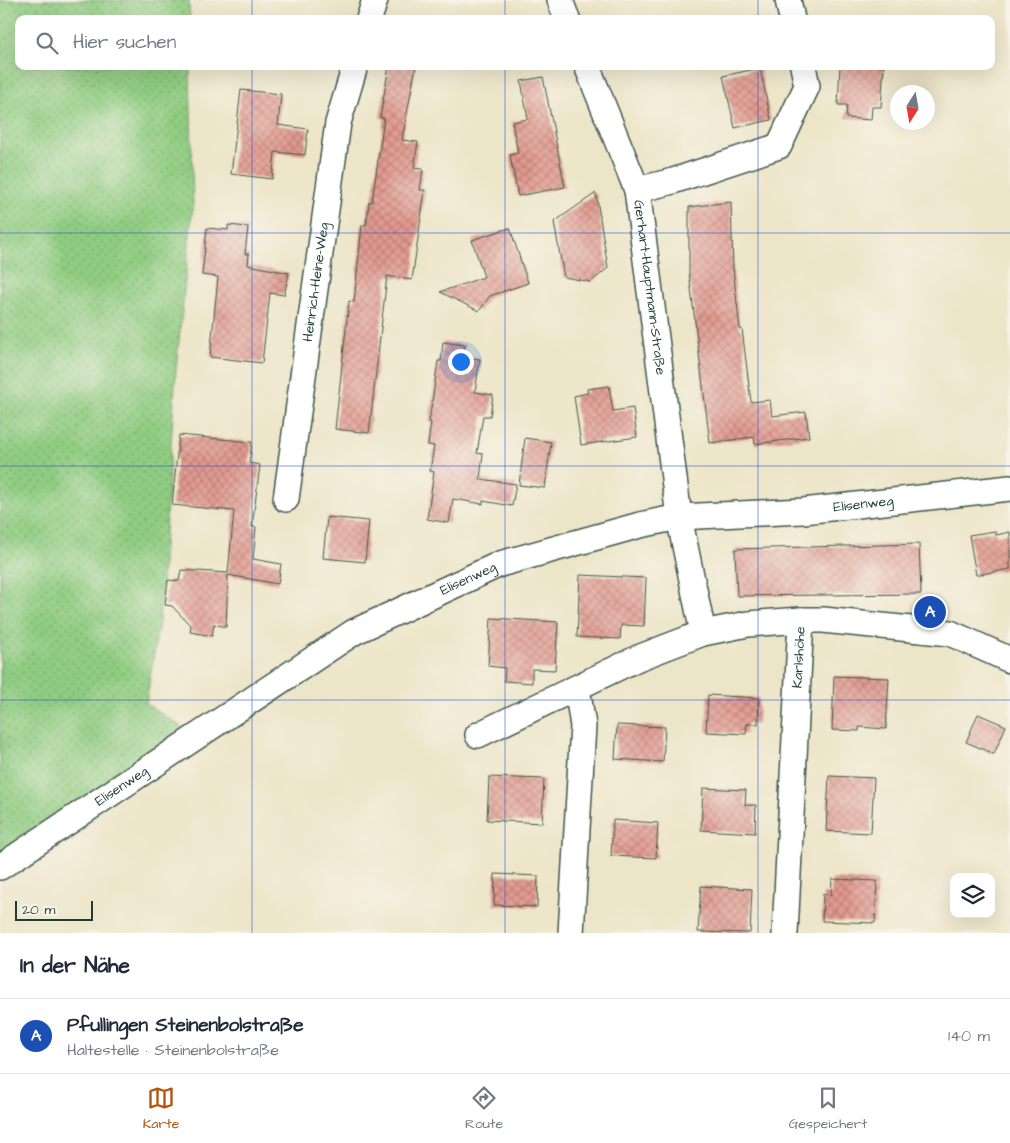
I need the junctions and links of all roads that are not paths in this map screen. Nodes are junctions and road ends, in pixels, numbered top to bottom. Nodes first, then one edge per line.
1 (375, 0) edge
2 (560, 0) edge
3 (788, 0) edge
4 (370, 15) edge
5 (566, 15) edge
6 (791, 15) edge
7 (354, 70) edge
8 (588, 70) edge
9 (804, 70) edge
10 (637, 190) junction
11 (1010, 488) edge
12 (286, 499) dead end
13 (679, 517) junction
14 (801, 620) junction
15 (703, 633) junction
16 (1010, 660) edge
17 (575, 689) junction
18 (478, 735) dead end
19 (0, 867) edge
20 (572, 933) edge
21 (785, 933) edge

1 - 4 street
2 - 5 street
3 - 6 street
7 - 12 street, Heinrich-Heine-Weg
8 - 10 street, Gerhart-Hauptmann-Straße
9 - 10 street
10 - 13 street, Gerhart-Hauptmann-Straße
11 - 13 street, Elisenweg
13 - 15 street, Gerhart-Hauptmann-Straße
13 - 19 street, Elisenweg
14 - 15 street, Karlshöhe
14 - 16 street
14 - 21 street, Karlshöhe
15 - 17 street, Karlshöhe
17 - 18 street, Karlshöhe
17 - 20 street

